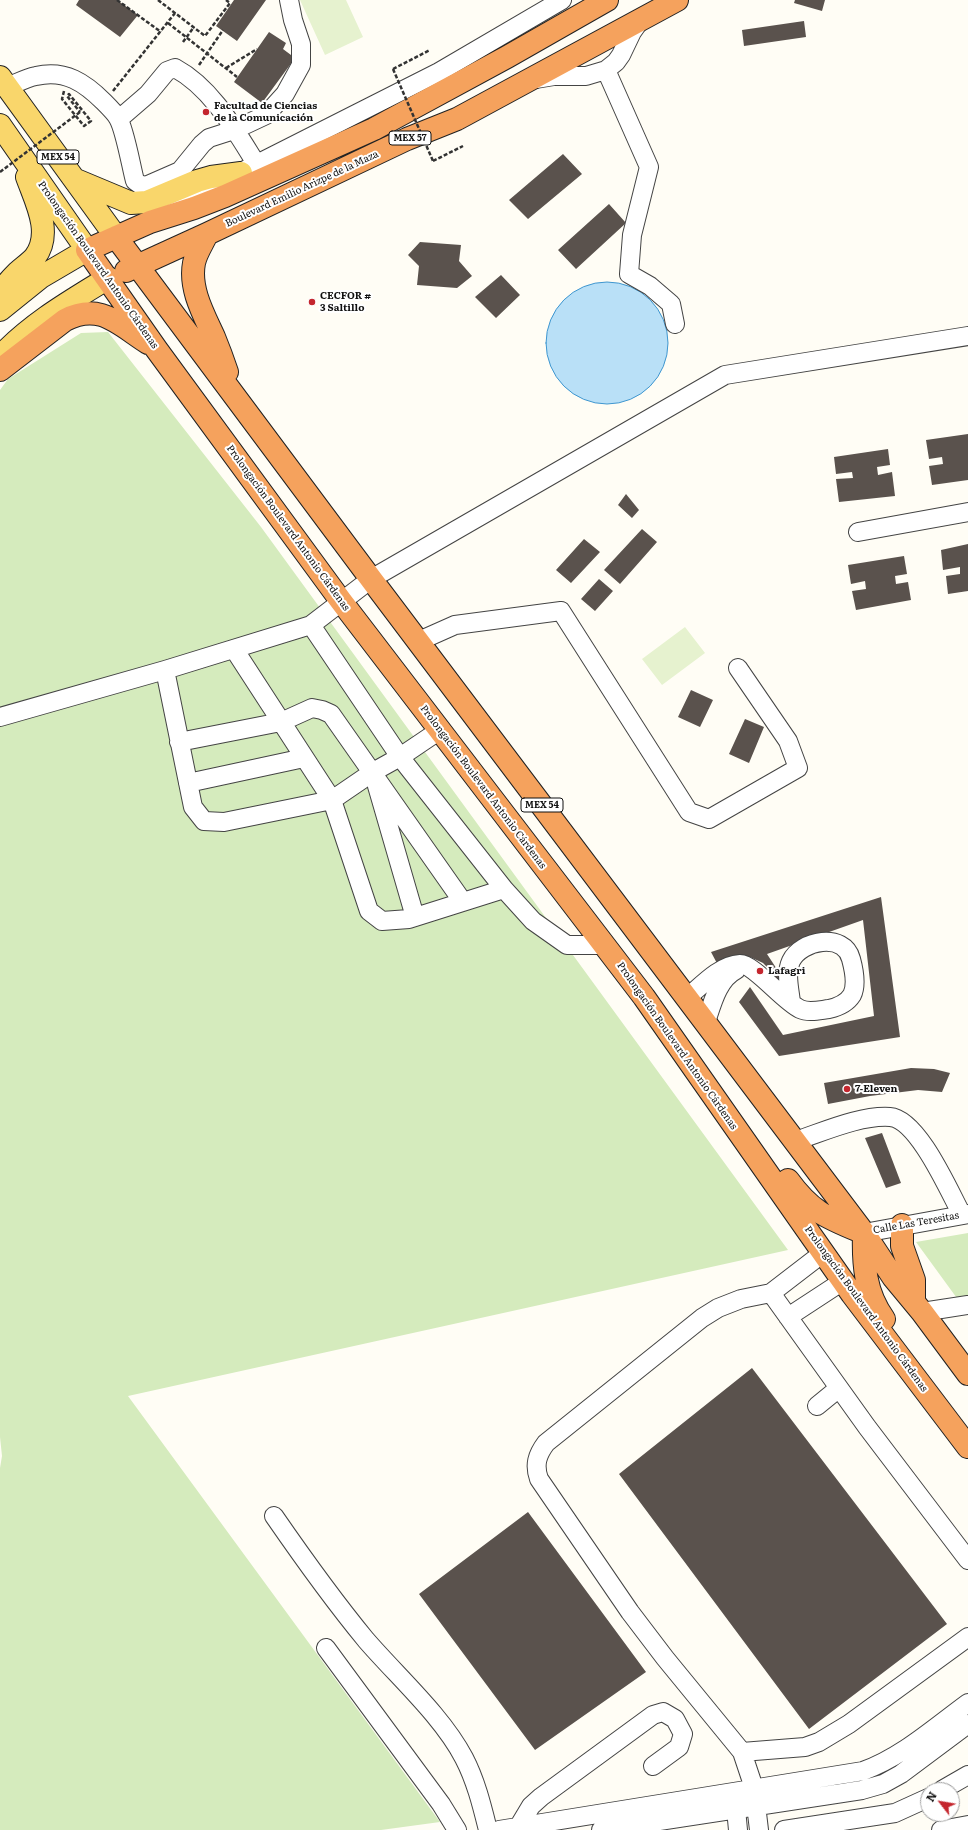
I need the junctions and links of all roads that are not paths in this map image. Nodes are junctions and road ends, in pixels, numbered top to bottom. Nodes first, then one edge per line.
1 (289, 0) edge
2 (562, 0) edge
3 (607, 0) edge
4 (677, 0) edge
5 (646, 9) edge
6 (606, 70) junction
7 (532, 80) junction
8 (4, 82) edge
9 (119, 119) junction
10 (234, 130) junction
11 (6, 133) edge
12 (407, 139) junction
13 (249, 169) junction
14 (75, 180) junction
15 (150, 222) junction
16 (207, 234) junction
17 (116, 236) junction
18 (87, 250) junction
19 (138, 266) junction
20 (108, 278) junction
21 (0, 293) edge
22 (0, 310) edge
23 (675, 324) dead end
24 (968, 336) edge
25 (157, 350) junction
26 (0, 357) edge
27 (0, 370) edge
28 (234, 392) junction
29 (968, 512) edge
30 (858, 532) dead end
31 (371, 579) junction
32 (341, 601) junction
33 (311, 625) junction
34 (419, 641) junction
35 (234, 649) junction
36 (738, 668) dead end
37 (164, 670) junction
38 (0, 717) edge
39 (281, 722) junction
40 (440, 730) junction
41 (179, 742) junction
42 (400, 757) junction
43 (304, 758) junction
44 (373, 772) junction
45 (188, 783) junction
46 (332, 800) junction
47 (504, 890) junction
48 (463, 902) junction
49 (415, 917) junction
50 (604, 945) junction
51 (758, 974) junction
52 (687, 998) junction
53 (792, 1003) dead end
54 (706, 1022) junction
55 (691, 1065) junction
56 (795, 1141) junction
57 (965, 1214) edge
58 (902, 1225) junction
59 (864, 1233) junction
60 (823, 1253) junction
61 (843, 1281) junction
62 (771, 1293) junction
63 (968, 1305) edge
64 (918, 1307) junction
65 (788, 1317) junction
66 (968, 1374) edge
67 (839, 1388) junction
68 (817, 1406) dead end
69 (950, 1424) junction
70 (968, 1447) edge
71 (274, 1516) dead end
72 (968, 1560) edge
73 (968, 1637) edge
74 (326, 1648) dead end
75 (968, 1703) edge
76 (968, 1724) edge
77 (742, 1752) junction
78 (653, 1766) dead end
79 (968, 1775) edge
80 (956, 1782) edge
81 (754, 1788) junction
82 (735, 1800) junction
83 (920, 1802) edge
84 (755, 1806) junction
85 (968, 1825) edge
86 (519, 1826) junction
87 (457, 1830) edge
88 (488, 1830) edge
89 (499, 1830) edge
90 (601, 1830) edge
91 (738, 1830) edge
92 (759, 1830) edge
93 (784, 1830) edge
94 (941, 1830) edge

1 - 10 street
2 - 13 street
3 - 15 highway, MEX 57
4 - 5 highway, Boulevard Emilio Arizpe de la Maza / MEX 57
5 - 6 street
5 - 7 highway, Boulevard Emilio Arizpe de la Maza / MEX 57
5 - 12 highway
6 - 7 street
6 - 23 street
7 - 12 highway, Boulevard Emilio Arizpe de la Maza / MEX 57
8 - 9 street
8 - 14 main road, MEX 54
9 - 10 street
9 - 10 street
10 - 13 street
11 - 18 main road, Prolongación Boulevard Antonio Cárdenas / MEX 54
11 - 21 main road
12 - 16 highway, Boulevard Emilio Arizpe de la Maza / MEX 57
13 - 14 main road
13 - 15 street
14 - 17 main road, MEX 54
15 - 17 highway, MEX 57
16 - 19 highway, Boulevard Emilio Arizpe de la Maza / MEX 57
16 - 28 highway
17 - 18 highway, MEX 57
17 - 19 highway, MEX 54
18 - 20 highway, Prolongación Boulevard Antonio Cárdenas / MEX 54
18 - 22 main road
19 - 20 highway, Boulevard Emilio Arizpe de la Maza / MEX 57
19 - 28 highway, MEX 54
20 - 25 highway, Prolongación Boulevard Antonio Cárdenas / MEX 54
20 - 26 main road, Boulevard Emilio Arizpe de la Maza
24 - 31 street
25 - 27 highway
25 - 32 highway, Prolongación Boulevard Antonio Cárdenas / MEX 54
28 - 31 highway, MEX 54
29 - 30 street
31 - 32 street
31 - 34 highway, MEX 54
32 - 33 street
32 - 40 highway, Prolongación Boulevard Antonio Cárdenas / MEX 54
33 - 35 street
33 - 42 street
34 - 36 street
34 - 52 highway, MEX 54
35 - 37 street
35 - 39 street
37 - 38 street
37 - 41 street
39 - 41 street
39 - 43 street
39 - 44 street
40 - 42 street
40 - 50 highway, Prolongación Boulevard Antonio Cárdenas / MEX 54
41 - 45 street
42 - 44 street
42 - 47 street
43 - 45 street
43 - 46 street
44 - 46 street
44 - 48 street
44 - 49 street
45 - 46 street
46 - 49 street
47 - 48 street
47 - 50 street
48 - 49 street
50 - 55 highway, Prolongación Boulevard Antonio Cárdenas / MEX 54
51 - 52 street
51 - 53 street
51 - 54 street
52 - 54 highway, MEX 54
54 - 56 highway, MEX 54
55 - 59 highway
55 - 60 highway, Prolongación Boulevard Antonio Cárdenas / MEX 54
56 - 57 street
56 - 59 highway, MEX 54
57 - 58 street, Calle Las Teresitas
58 - 59 street, Calle Las Teresitas
58 - 64 highway
59 - 64 highway, MEX 54
59 - 69 highway
60 - 61 highway, Prolongación Boulevard Antonio Cárdenas / MEX 54
60 - 62 street
61 - 65 street
61 - 69 highway, Prolongación Boulevard Antonio Cárdenas / MEX 54
62 - 65 street
62 - 77 street
63 - 64 street
64 - 66 highway, MEX 54
65 - 67 street
67 - 68 street
67 - 72 street
69 - 70 highway, Prolongación Boulevard Antonio Cárdenas / MEX 54
71 - 88 street
73 - 77 street
74 - 87 street
75 - 81 street
76 - 84 street
77 - 81 street
78 - 86 street
79 - 80 street
81 - 82 street
81 - 84 street
82 - 84 street
82 - 86 street
82 - 90 street
82 - 91 street
83 - 93 street
84 - 92 street
85 - 94 street
86 - 89 street

